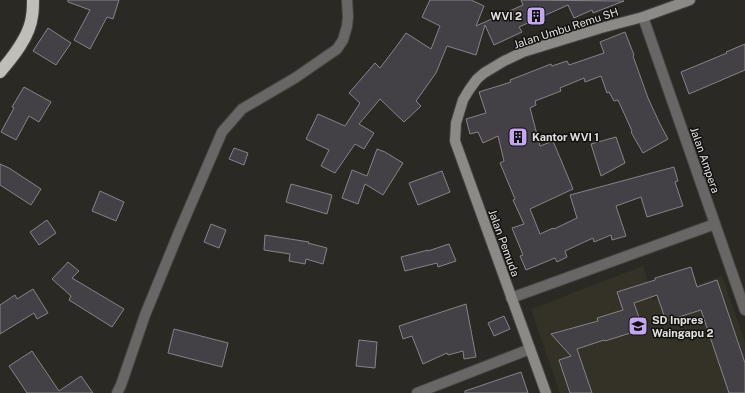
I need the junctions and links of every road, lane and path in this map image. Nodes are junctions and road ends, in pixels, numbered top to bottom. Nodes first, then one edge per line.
1 (33, 0) edge
2 (347, 0) edge
3 (690, 0) edge
4 (643, 17) junction
5 (0, 72) edge
6 (462, 100) joint
7 (715, 224) junction
8 (511, 298) junction
9 (745, 310) edge
10 (530, 349) junction
11 (116, 393) edge
12 (417, 393) edge
13 (546, 393) edge

1 - 5 highway
2 - 11 street
3 - 4 street, Jalan Umbu Remu SH
4 - 6 street, Jalan Umbu Remu SH
4 - 7 street, Jalan Ampera
6 - 8 street, Jalan Pemuda
7 - 8 street
7 - 9 street, Jalan Ampera
8 - 10 street, Jalan Pemuda
10 - 12 street
10 - 13 street, Jalan Pemuda

